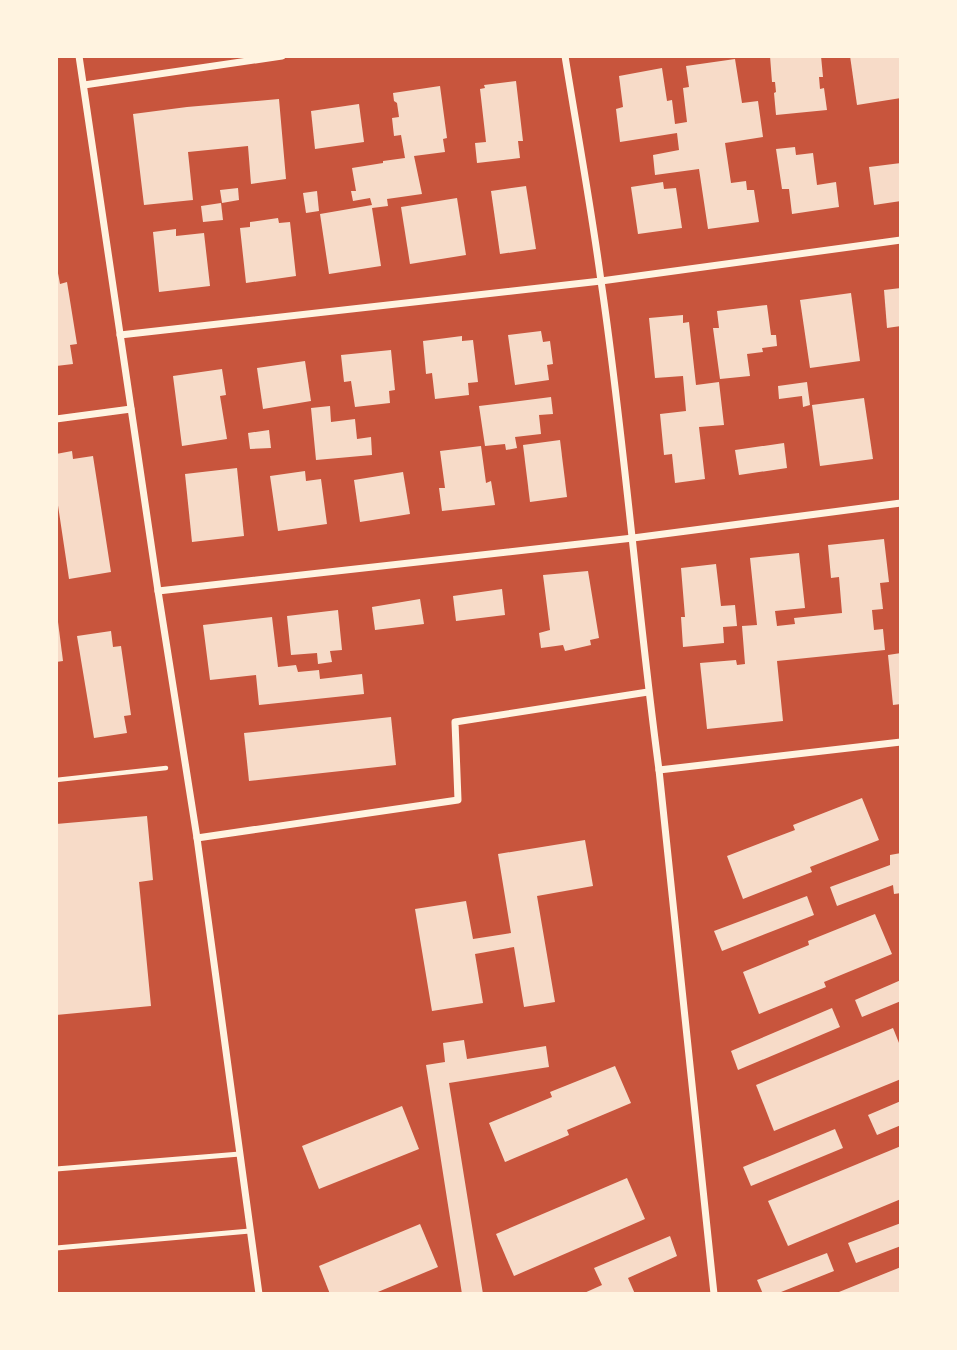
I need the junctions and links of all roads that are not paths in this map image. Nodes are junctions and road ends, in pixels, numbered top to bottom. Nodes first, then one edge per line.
1 (79, 56) edge
2 (282, 56) edge
3 (565, 56) edge
4 (84, 85) junction
5 (901, 240) edge
6 (601, 281) junction
7 (120, 335) junction
8 (131, 409) junction
9 (56, 419) edge
10 (901, 503) edge
11 (633, 538) junction
12 (158, 591) junction
13 (648, 692) junction
14 (901, 742) edge
15 (659, 770) junction
16 (197, 838) junction
17 (240, 1154) junction
18 (56, 1169) edge
19 (250, 1231) junction
20 (56, 1248) edge
21 (259, 1294) edge
22 (714, 1294) edge

1 - 4 street
2 - 4 street
3 - 6 street
4 - 7 street
5 - 6 street
6 - 7 street
6 - 11 street
7 - 8 street
8 - 9 street
8 - 12 street
10 - 11 street
11 - 12 street
11 - 13 street
12 - 16 street
13 - 15 street
13 - 16 street
14 - 15 street
15 - 22 street
16 - 17 street
17 - 18 lane
17 - 19 street
19 - 20 lane
19 - 21 street

